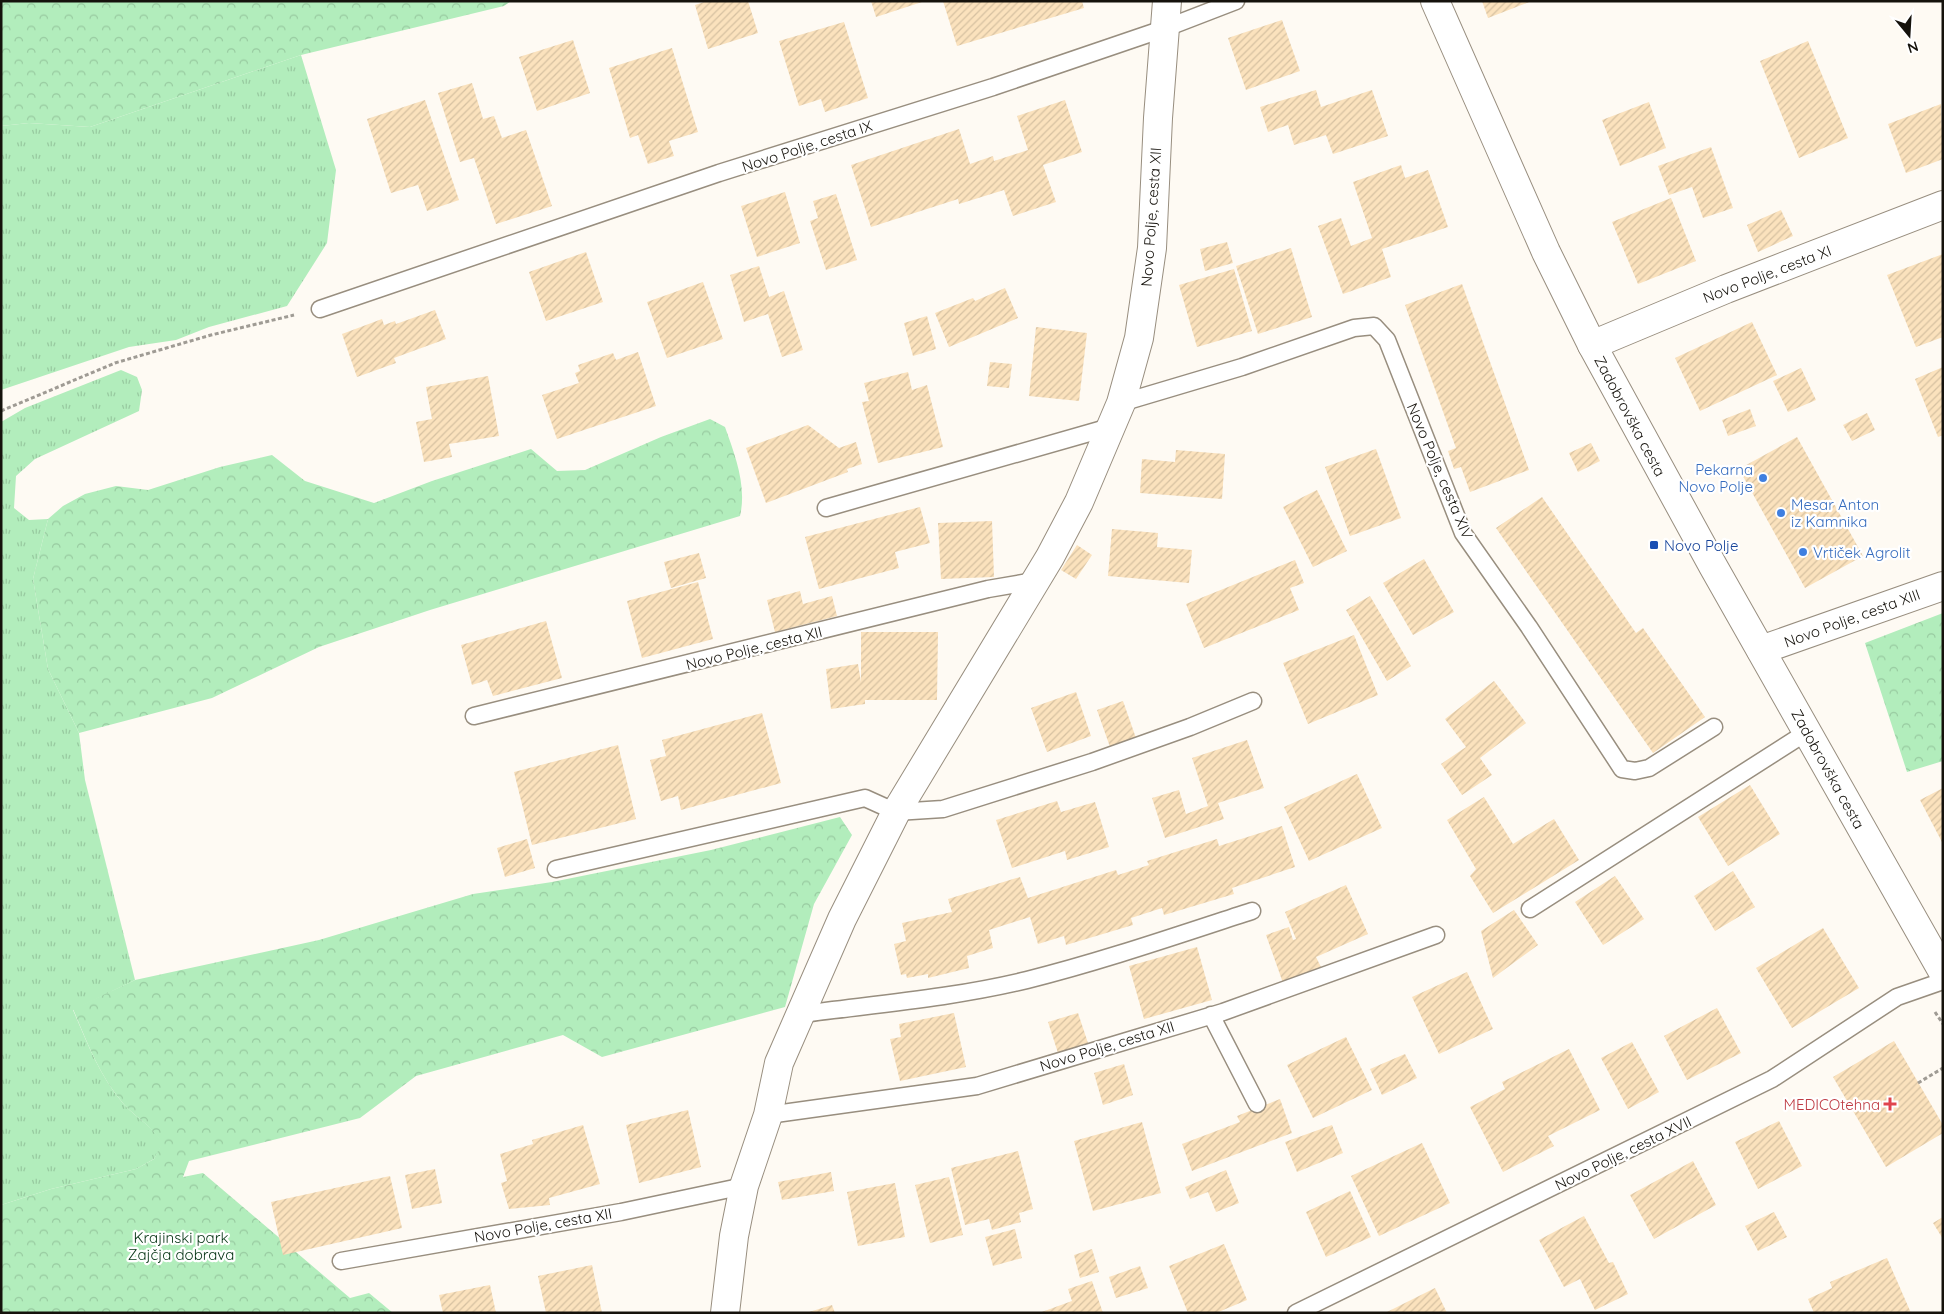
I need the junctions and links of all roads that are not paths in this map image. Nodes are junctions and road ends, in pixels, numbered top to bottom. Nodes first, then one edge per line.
1 (1168, 1) edge
2 (1236, 1) edge
3 (1435, 1) edge
4 (1166, 28) junction
5 (1943, 204) edge
6 (320, 309) road end
7 (1592, 345) junction
8 (1115, 415) junction
9 (826, 508) dead end
10 (1034, 582) junction
11 (1943, 586) edge
12 (1761, 650) junction
13 (1253, 701) dead end
14 (474, 716) dead end
15 (1714, 727) dead end
16 (1807, 732) junction
17 (896, 812) junction
18 (556, 869) dead end
19 (1530, 909) dead end
20 (1252, 911) dead end
21 (1436, 935) dead end
22 (1943, 972) edge
23 (1943, 981) edge
24 (802, 1014) junction
25 (1212, 1015) junction
26 (1257, 1104) dead end
27 (768, 1115) junction
28 (744, 1186) junction
29 (341, 1262) dead end
30 (725, 1313) edge
31 (1296, 1313) edge

1 - 4 street, Novo Polje, cesta XII
2 - 4 lane, Novo Polje, cesta IX
3 - 7 street, Zadobrovška cesta
4 - 6 lane, Novo Polje, cesta IX
4 - 8 street, Novo Polje, cesta XII
5 - 7 street, Novo Polje, cesta XI
7 - 12 street, Zadobrovška cesta
8 - 9 lane
8 - 10 street, Novo Polje, cesta XII
8 - 15 lane, Novo Polje, cesta XIV
10 - 14 lane, Novo Polje, cesta XII
10 - 17 street, Novo Polje, cesta XII
11 - 12 street, Novo Polje, cesta XIII
12 - 16 street, Zadobrovška cesta
13 - 17 lane
16 - 19 lane
16 - 22 street, Zadobrovška cesta
17 - 18 lane
17 - 24 street, Novo Polje, cesta XII
20 - 24 lane
21 - 25 lane, Novo Polje, cesta XII
23 - 31 lane, Novo Polje, cesta XVII
24 - 27 street, Novo Polje, cesta XII
25 - 26 lane
25 - 27 lane, Novo Polje, cesta XII
27 - 28 street, Novo Polje, cesta XII
28 - 29 lane, Novo Polje, cesta XII
28 - 30 street, Novo Polje, cesta XII

